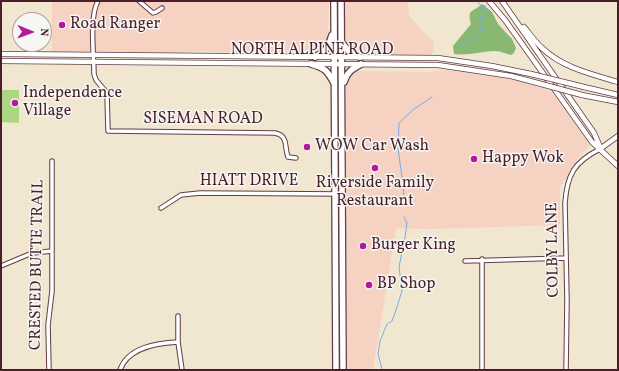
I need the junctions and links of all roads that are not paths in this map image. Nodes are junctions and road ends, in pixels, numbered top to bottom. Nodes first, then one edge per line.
1 (98, 1) edge
2 (139, 1) edge
3 (334, 1) edge
4 (341, 1) edge
5 (489, 1) edge
6 (502, 1) edge
7 (162, 8) dead end
8 (512, 13) junction
9 (334, 29) junction
10 (342, 43) junction
11 (1, 54) edge
12 (94, 54) junction
13 (271, 57) junction
14 (315, 57) junction
15 (334, 57) junction
16 (342, 57) junction
17 (360, 58) junction
18 (1, 61) edge
19 (94, 62) junction
20 (271, 63) junction
21 (311, 64) junction
22 (334, 64) junction
23 (342, 64) junction
24 (361, 64) junction
25 (618, 82) edge
26 (334, 83) junction
27 (342, 92) junction
28 (618, 95) edge
29 (618, 102) edge
30 (618, 136) edge
31 (600, 149) junction
32 (296, 158) dead end
33 (52, 161) dead end
34 (618, 166) edge
35 (334, 194) junction
36 (341, 194) junction
37 (160, 208) dead end
38 (52, 251) junction
39 (566, 258) junction
40 (482, 260) junction
41 (465, 261) dead end
42 (1, 266) edge
43 (178, 316) dead end
44 (178, 342) junction
45 (566, 368) edge
46 (49, 370) edge
47 (120, 370) edge
48 (182, 370) edge
49 (336, 370) edge
50 (343, 370) edge
51 (482, 370) edge

1 - 12 street, SISEMAN ROAD
2 - 7 street
3 - 9 main road
4 - 10 main road
5 - 31 main road
6 - 8 main road
8 - 25 main road
8 - 31 main road
9 - 14 main road
9 - 15 main road
10 - 16 main road
10 - 17 main road
11 - 12 main road, NORTH ALPINE ROAD
12 - 13 main road, NORTH ALPINE ROAD
12 - 19 street, SISEMAN ROAD
13 - 14 main road, NORTH ALPINE ROAD
13 - 20 main road
14 - 15 main road, NORTH ALPINE ROAD
15 - 16 main road, NORTH ALPINE ROAD
15 - 22 main road
16 - 17 main road, NORTH ALPINE ROAD
16 - 23 main road
17 - 28 main road, NORTH ALPINE ROAD, bridge
18 - 19 main road, NORTH ALPINE ROAD
19 - 20 main road, NORTH ALPINE ROAD
19 - 32 street, SISEMAN ROAD
20 - 21 main road, NORTH ALPINE ROAD
21 - 22 main road, NORTH ALPINE ROAD
21 - 26 main road
22 - 23 main road, NORTH ALPINE ROAD
22 - 26 main road
23 - 24 main road, NORTH ALPINE ROAD
23 - 27 main road
24 - 27 main road
24 - 29 main road, NORTH ALPINE ROAD, bridge
26 - 35 main road
27 - 36 main road
30 - 31 main road
31 - 34 main road
31 - 39 street, COLBY LANE
33 - 38 street, CRESTED BUTTE TRAIL
35 - 36 street, HIATT DRIVE
35 - 37 street, HIATT DRIVE
35 - 49 main road
36 - 50 main road
38 - 42 street
38 - 46 street, CRESTED BUTTE TRAIL
39 - 40 street
39 - 45 street, COLBY LANE
40 - 41 street
40 - 51 street
43 - 44 street
44 - 47 street
44 - 48 street

